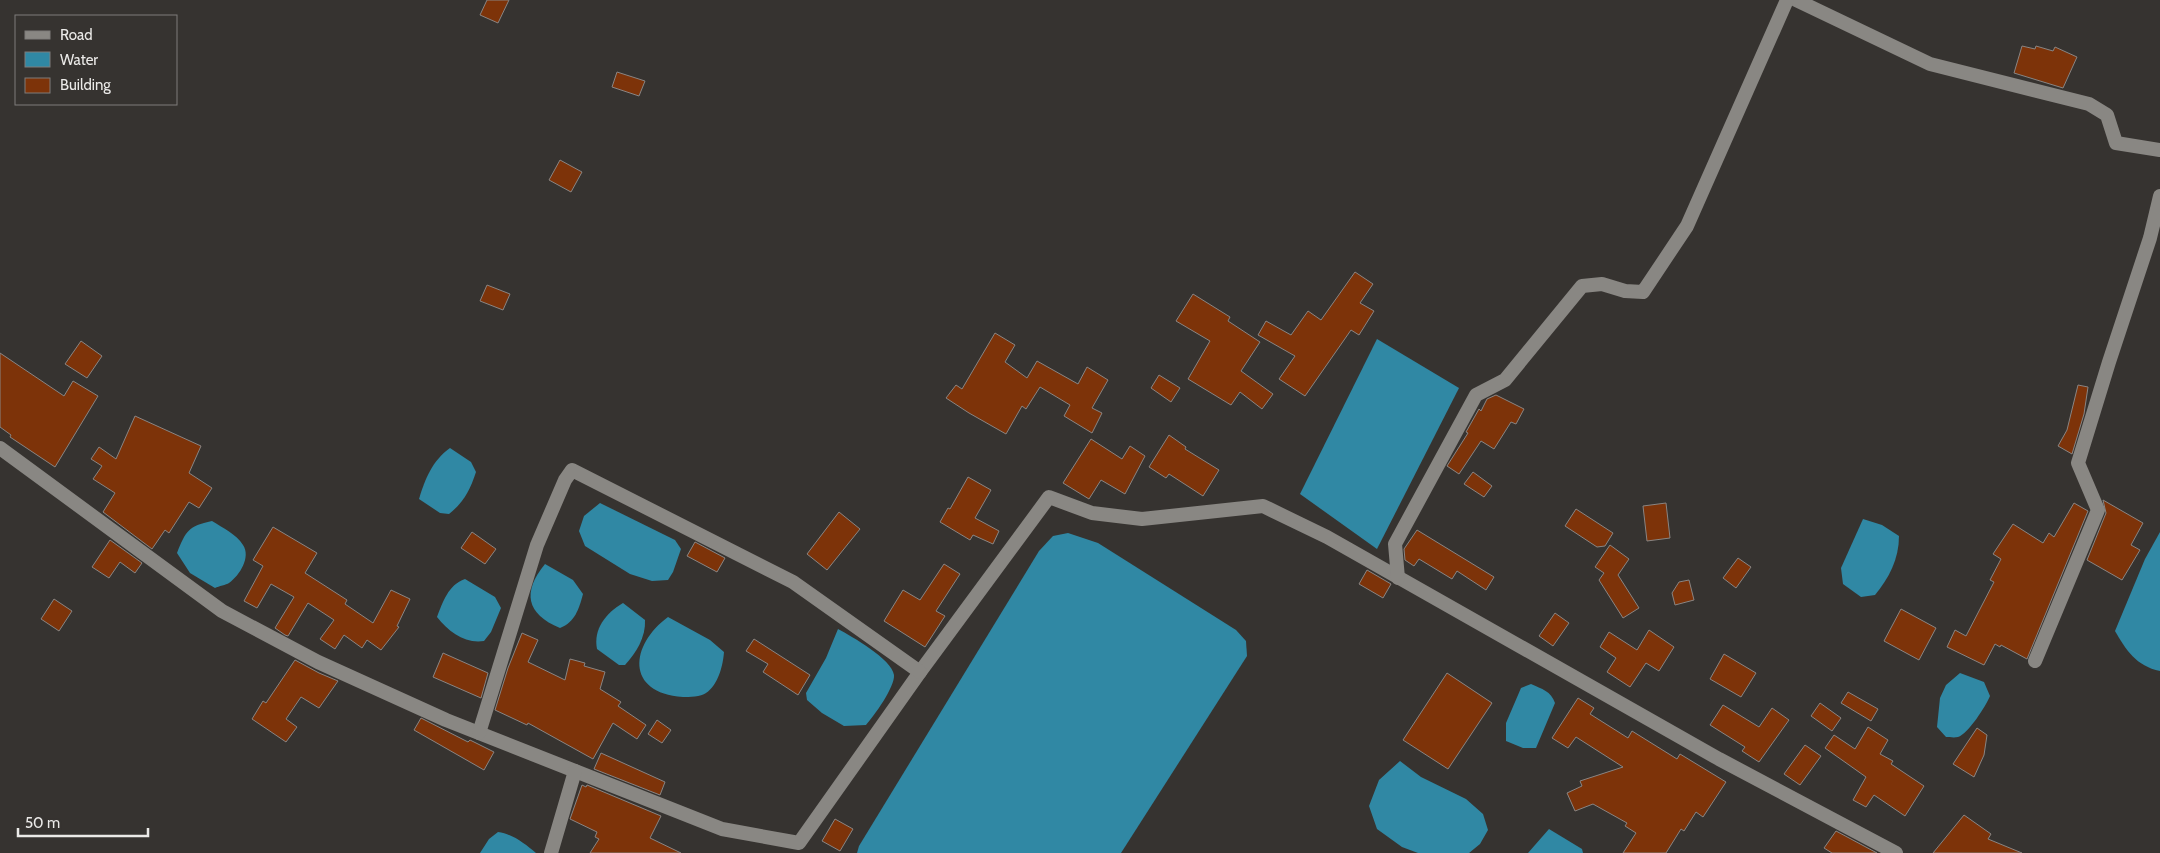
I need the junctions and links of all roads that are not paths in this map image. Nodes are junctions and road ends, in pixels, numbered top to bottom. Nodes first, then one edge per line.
1 (1788, 0) edge
2 (1796, 0) edge
3 (2160, 150) edge
4 (2160, 196) edge
5 (0, 448) edge
6 (1398, 578) junction
7 (2035, 661) dead end
8 (920, 672) junction
9 (479, 733) junction
10 (575, 771) junction
11 (551, 853) edge
12 (1896, 853) edge

1 - 6 street
2 - 3 street
4 - 7 street
5 - 9 street
6 - 8 street
6 - 12 street
8 - 9 street
8 - 10 street
9 - 10 street
10 - 11 street

